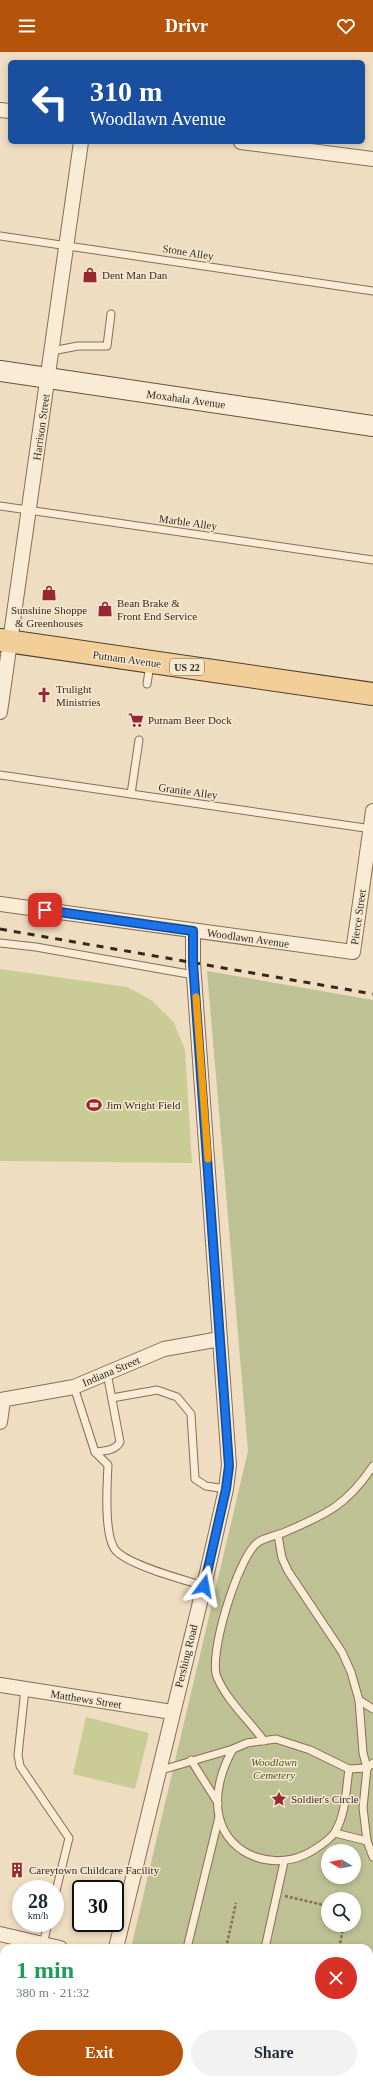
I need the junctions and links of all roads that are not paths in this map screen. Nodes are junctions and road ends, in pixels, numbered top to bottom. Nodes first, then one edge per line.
1 (81, 144) edge
2 (257, 144) edge
3 (373, 159) edge
4 (0, 236) edge
5 (67, 245) junction
6 (373, 291) edge
7 (111, 314) dead end
8 (52, 351) junction
9 (0, 371) edge
10 (48, 378) junction
11 (373, 426) edge
12 (0, 506) edge
13 (29, 510) junction
14 (373, 560) edge
15 (5, 641) edge
16 (150, 662) junction
17 (147, 684) dead end
18 (373, 694) edge
19 (0, 712) edge
20 (139, 740) dead end
21 (0, 775) edge
22 (130, 794) junction
23 (373, 811) edge
24 (372, 829) edge
25 (0, 904) edge
26 (193, 931) junction
27 (0, 943) edge
28 (352, 952) joint
29 (194, 975) junction
30 (220, 1339) junction
31 (107, 1373) junction
32 (74, 1387) junction
33 (112, 1398) junction
34 (2, 1400) edge
35 (0, 1422) edge
36 (95, 1452) junction
37 (373, 1466) edge
38 (370, 1477) edge
39 (226, 1489) junction
40 (278, 1535) junction
41 (204, 1586) junction
42 (0, 1685) edge
43 (25, 1689) junction
44 (359, 1700) junction
45 (373, 1709) edge
46 (172, 1712) junction
47 (264, 1741) junction
48 (233, 1748) junction
49 (191, 1760) junction
50 (370, 1765) edge
51 (349, 1769) junction
52 (158, 1771) junction
53 (218, 1803) junction
54 (219, 1817) junction
55 (335, 1833) junction
56 (367, 1841) junction
57 (373, 1857) edge
58 (284, 1862) junction
59 (59, 1880) edge
60 (46, 1932) edge
61 (0, 1934) edge
62 (43, 1944) joint
63 (117, 1944) edge
64 (188, 1944) edge
65 (266, 1944) edge

1 - 5 street, Harrison Street
2 - 3 street
4 - 5 lane, Stone Alley
5 - 6 lane, Stone Alley
5 - 8 street, Harrison Street
7 - 8 lane
8 - 10 street, Harrison Street
9 - 10 street, Moxahala Avenue
10 - 11 street, Moxahala Avenue
10 - 13 street, Harrison Street
12 - 13 lane, Marble Alley
13 - 14 lane, Marble Alley
13 - 15 street, Harrison Street
15 - 16 main road, Putnam Avenue / US 22
15 - 19 street, Harrison Street
16 - 17 lane
16 - 18 main road, Putnam Avenue / US 22
20 - 22 lane
21 - 22 lane, Granite Alley
22 - 24 lane, Granite Alley
23 - 24 street, Pierce Street
24 - 28 street, Pierce Street
25 - 26 street, Woodlawn Avenue
26 - 28 street, Woodlawn Avenue
26 - 29 street, Pershing Road
27 - 29 lane
29 - 30 street, Pershing Road
30 - 31 street, Indiana Street
30 - 39 street, Pershing Road
31 - 32 street, Indiana Street
31 - 33 lane
32 - 34 street, Indiana Street
32 - 36 lane
33 - 36 lane
33 - 39 lane
34 - 35 street
36 - 41 lane
37 - 38 lane
38 - 40 lane
39 - 41 street, Pershing Road
40 - 44 lane
40 - 47 lane
41 - 46 street, Pershing Road
42 - 43 street, Matthews Street
43 - 46 street, Matthews Street
43 - 59 lane
44 - 45 lane
44 - 50 lane
46 - 52 street, Pershing Road
47 - 48 lane
47 - 51 lane
48 - 49 lane
48 - 53 lane
49 - 52 lane
49 - 53 lane
50 - 51 lane
50 - 56 lane
51 - 55 lane
52 - 63 street, Pershing Road
53 - 54 lane
54 - 58 lane
54 - 64 lane
55 - 56 lane
55 - 58 lane
56 - 57 lane
58 - 65 lane
60 - 62 lane
61 - 62 street

